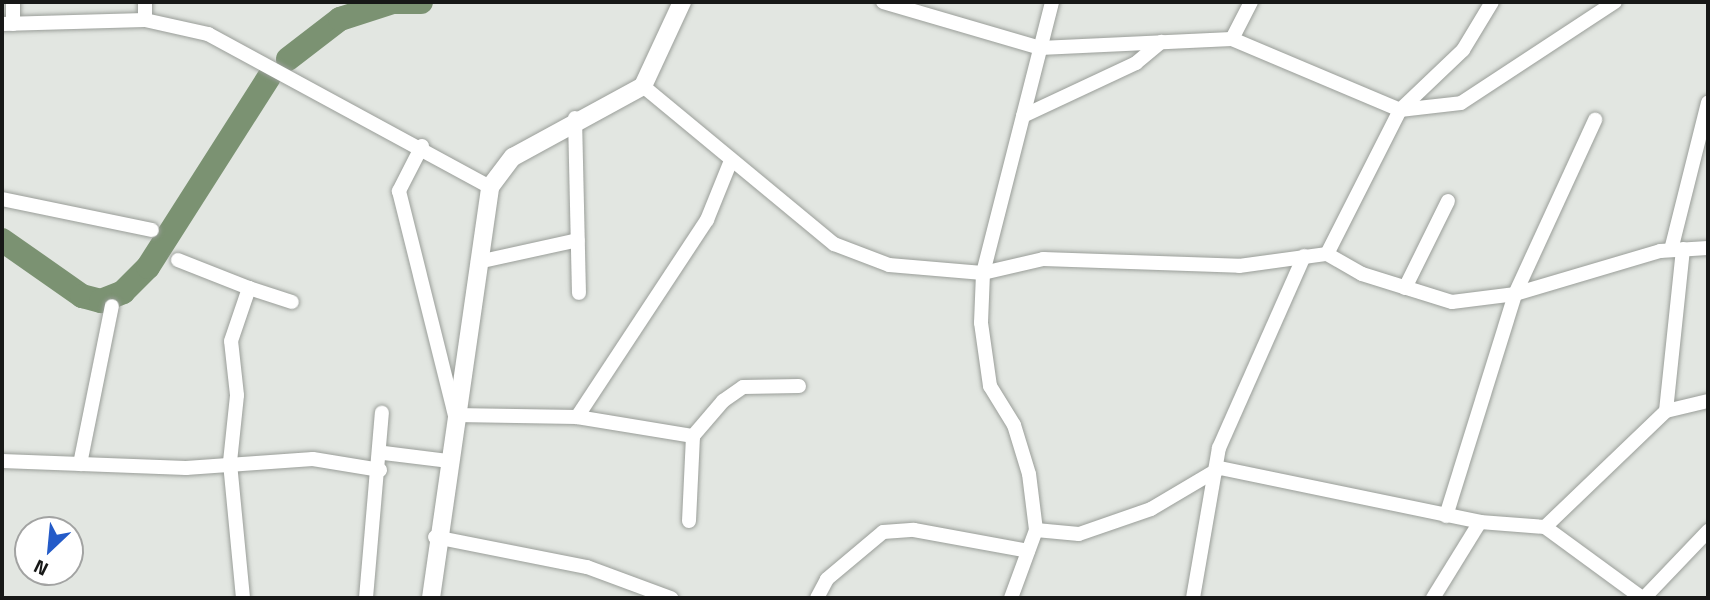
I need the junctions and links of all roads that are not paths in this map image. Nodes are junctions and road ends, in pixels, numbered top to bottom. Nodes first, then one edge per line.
1 (13, 2) edge
2 (145, 2) edge
3 (682, 2) edge
4 (883, 2) edge
5 (1052, 2) edge
6 (1251, 2) edge
7 (1492, 2) edge
8 (1615, 2) edge
9 (145, 20) junction
10 (7, 24) edge
11 (1232, 39) junction
12 (1161, 42) junction
13 (1040, 48) junction
14 (643, 86) junction
15 (1708, 103) edge
16 (1399, 110) junction
17 (1023, 116) junction
18 (575, 118) junction
19 (1595, 120) dead end
20 (422, 146) junction
21 (730, 163) junction
22 (490, 187) junction
23 (2, 199) edge
24 (1448, 201) dead end
25 (152, 230) dead end
26 (578, 240) junction
27 (1708, 248) edge
28 (1677, 249) junction
29 (1327, 254) junction
30 (1304, 256) junction
31 (178, 260) dead end
32 (478, 262) junction
33 (983, 274) junction
34 (249, 288) junction
35 (1405, 288) junction
36 (579, 293) dead end
37 (1515, 294) junction
38 (292, 302) dead end
39 (112, 306) dead end
40 (800, 386) dead end
41 (1708, 401) edge
42 (1666, 411) junction
43 (382, 413) dead end
44 (455, 415) junction
45 (577, 417) junction
46 (694, 436) junction
47 (384, 453) junction
48 (2, 461) edge
49 (448, 461) junction
50 (230, 462) junction
51 (80, 464) junction
52 (1220, 468) junction
53 (380, 470) junction
54 (1446, 516) junction
55 (689, 521) dead end
56 (1480, 522) junction
57 (1545, 527) junction
58 (1036, 530) junction
59 (1708, 531) edge
60 (435, 537) junction
61 (1028, 551) junction
62 (243, 598) edge
63 (366, 598) edge
64 (431, 598) edge
65 (671, 598) edge
66 (817, 598) edge
67 (1012, 598) edge
68 (1194, 598) edge
69 (1433, 598) edge
70 (1643, 598) edge

1 - 10 street
2 - 9 street
3 - 14 street
4 - 13 street
5 - 13 street
6 - 11 street
7 - 16 street
8 - 16 street
9 - 10 street
9 - 20 street
11 - 12 street
11 - 16 street
12 - 13 street
12 - 17 street
13 - 17 street
14 - 18 street
14 - 21 street
15 - 28 street
16 - 29 street
17 - 33 street
18 - 22 street
18 - 26 street
19 - 37 street
20 - 22 street
20 - 44 street
21 - 33 street
21 - 45 street
22 - 32 street
23 - 25 street
24 - 35 street
26 - 32 street
26 - 36 street
27 - 28 street
28 - 37 street
28 - 42 street
29 - 30 street
29 - 35 street
30 - 33 street
30 - 52 street
31 - 34 street
32 - 44 street
33 - 58 street
34 - 38 street
34 - 50 street
35 - 37 street
37 - 54 street
39 - 51 street
40 - 46 street
41 - 42 street
42 - 57 street
43 - 47 street
44 - 45 street
44 - 49 street
45 - 46 street
46 - 55 street
47 - 49 street
47 - 53 street
48 - 51 street
49 - 60 street
50 - 51 street
50 - 53 street
50 - 62 street
52 - 54 street
52 - 58 street
52 - 68 street
53 - 63 street
54 - 56 street
56 - 57 street
56 - 69 street
57 - 70 street
58 - 61 street
59 - 70 street
60 - 64 street
60 - 65 street
61 - 66 street
61 - 67 street

